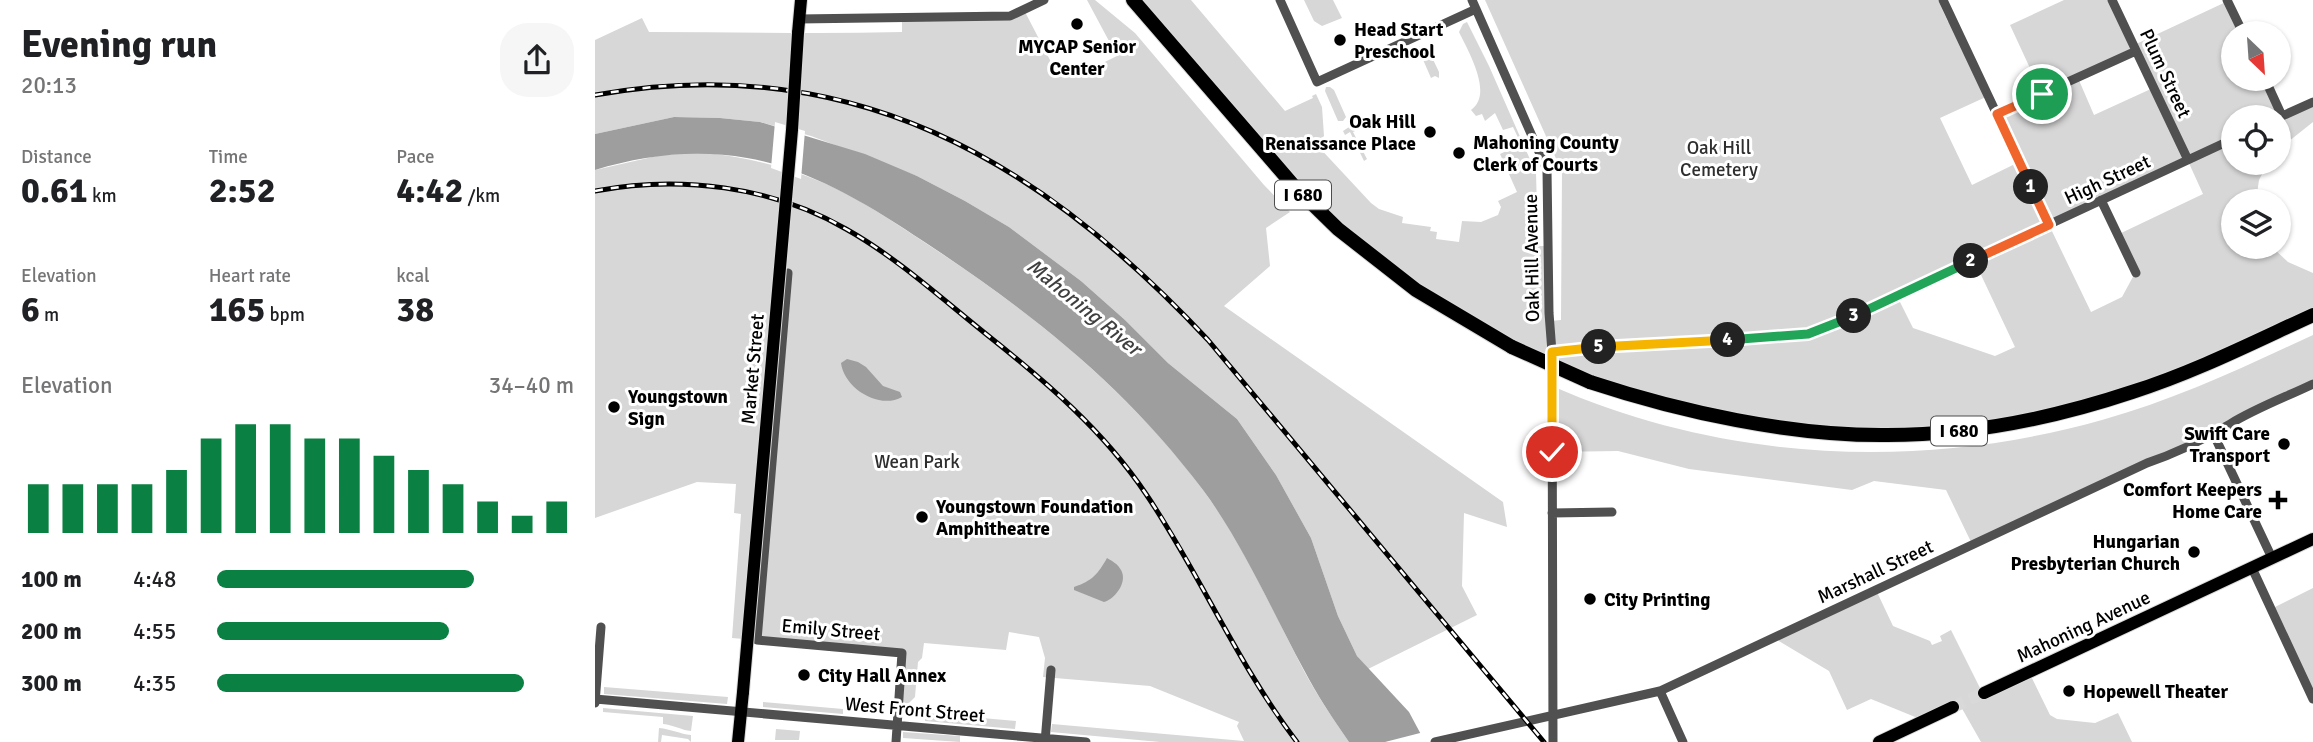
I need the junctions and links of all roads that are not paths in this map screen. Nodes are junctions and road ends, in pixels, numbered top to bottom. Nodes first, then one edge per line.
1 (801, 0) edge
2 (1044, 0) edge
3 (1133, 0) edge
4 (1280, 0) edge
5 (1943, 0) edge
6 (2112, 0) edge
7 (2227, 0) edge
8 (1474, 5) edge
9 (799, 19) junction
10 (2237, 21) edge
11 (2136, 51) junction
12 (2313, 102) edge
13 (2291, 112) edge
14 (1997, 114) junction
15 (2221, 145) edge
16 (2188, 160) junction
17 (2101, 201) junction
18 (2049, 225) junction
19 (788, 273) dead end
20 (2136, 273) dead end
21 (2313, 314) edge
22 (1552, 352) junction
23 (2313, 384) edge
24 (2214, 435) junction
25 (1612, 512) dead end
26 (1552, 513) junction
27 (2313, 539) edge
28 (2272, 558) junction
29 (2252, 568) junction
30 (601, 626) dead end
31 (1051, 670) dead end
32 (1660, 691) junction
33 (1984, 693) tunnel mouth
34 (2312, 697) edge
35 (595, 699) edge
36 (595, 705) edge
37 (1954, 708) tunnel mouth
38 (741, 712) junction
39 (1553, 715) junction
40 (897, 725) junction
41 (1045, 740) edge
42 (738, 742) edge
43 (895, 742) edge
44 (1086, 742) edge
45 (1435, 742) edge
46 (1553, 742) edge
47 (1683, 742) edge
48 (1879, 742) edge

1 - 9 main road, Market Street
2 - 9 street
3 - 21 highway, I 680, bridge
4 - 8 street
5 - 14 street
6 - 11 street, Plum Street
7 - 10 street
8 - 22 street, Oak Hill Avenue
9 - 38 main road, Market Street, bridge
11 - 14 street
11 - 16 street, Plum Street
12 - 13 street
14 - 18 street
15 - 16 street, High Street
16 - 17 street, High Street
17 - 18 street, High Street
17 - 20 street
18 - 22 street, High Street
19 - 40 street, Emily Street
22 - 26 street, Oak Hill Avenue
23 - 24 street, Marshall Street
24 - 28 street
24 - 32 street, Marshall Street
25 - 26 street
26 - 39 street, Oak Hill Avenue
27 - 28 main road, Mahoning Avenue
28 - 29 main road, Mahoning Avenue
29 - 33 main road, Mahoning Avenue
29 - 34 street
30 - 35 street
31 - 41 street
32 - 39 street, Marshall Street
32 - 47 street
35 - 36 street
35 - 38 street, West Front Street
37 - 48 main road
38 - 40 street, West Front Street
38 - 42 main road, Market Street
39 - 45 street, Marshall Street
39 - 46 street, Oak Hill Avenue
40 - 41 street, West Front Street
40 - 43 street
41 - 44 street, West Front Street

